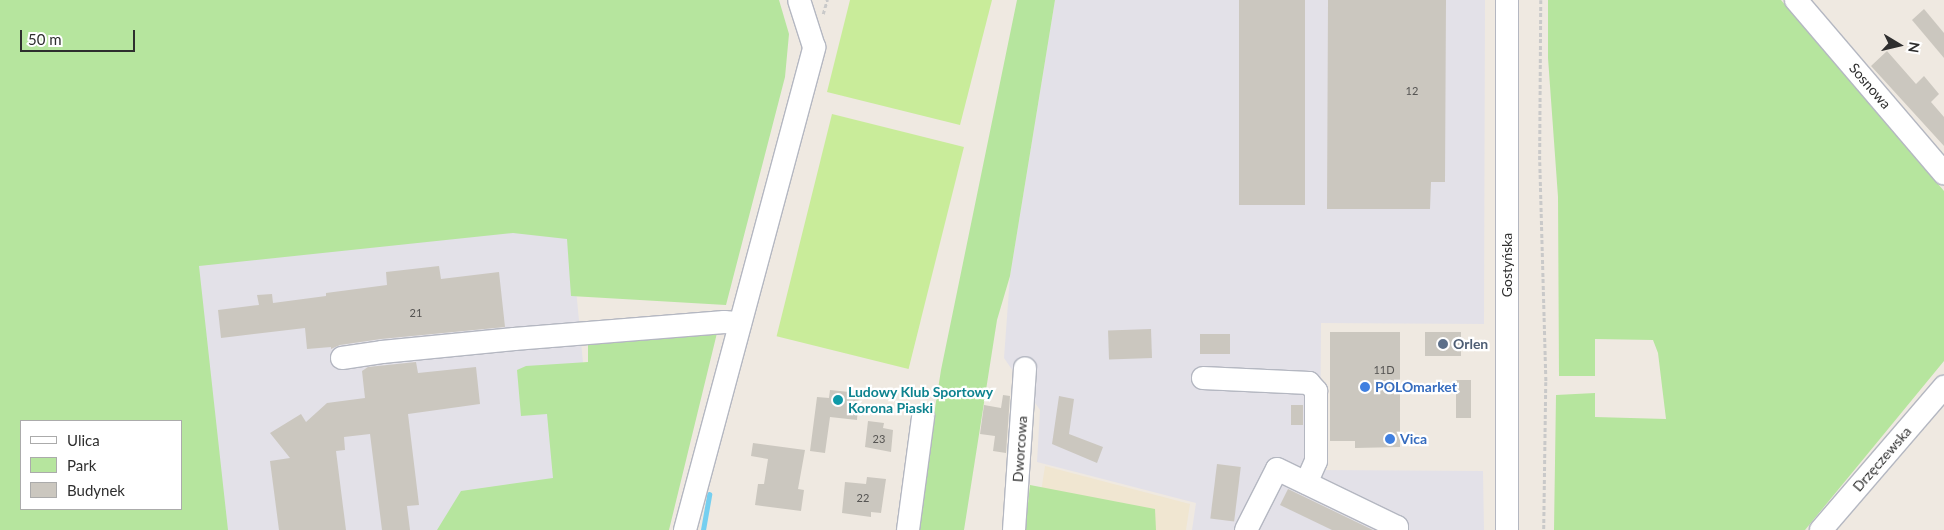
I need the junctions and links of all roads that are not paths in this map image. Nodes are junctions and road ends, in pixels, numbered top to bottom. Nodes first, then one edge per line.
1 (799, 0) edge
2 (1507, 0) edge
3 (1796, 0) edge
4 (1944, 173) edge
5 (740, 323) junction
6 (342, 358) dead end
7 (1025, 368) dead end
8 (1202, 378) dead end
9 (1944, 387) edge
10 (923, 417) dead end
11 (1306, 483) junction
12 (685, 530) edge
13 (908, 530) edge
14 (1014, 530) edge
15 (1246, 530) edge
16 (1397, 530) edge
17 (1507, 530) edge
18 (1820, 530) edge

1 - 5 street
2 - 17 street, Gostyńska
3 - 4 street, Sosnowa
5 - 6 street
5 - 12 street
7 - 14 street, Dworcowa
8 - 11 street
9 - 18 street, Drzęczewska
10 - 13 street
11 - 15 street
11 - 16 street

